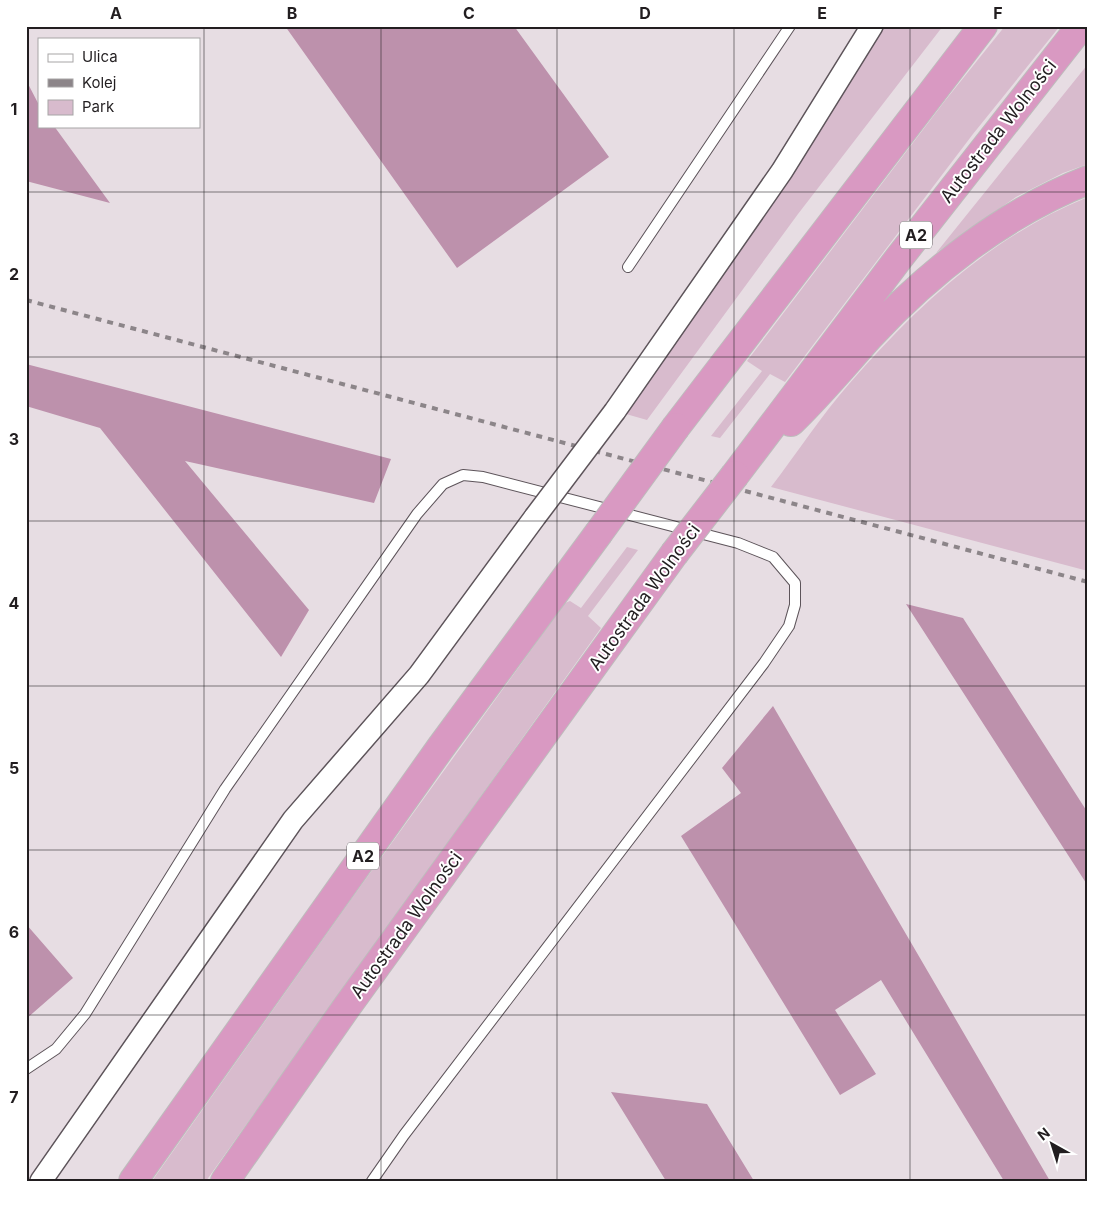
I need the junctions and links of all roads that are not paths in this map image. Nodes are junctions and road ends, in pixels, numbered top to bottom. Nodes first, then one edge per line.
1 (790, 26) edge
2 (872, 26) edge
3 (983, 26) edge
4 (1081, 26) edge
5 (1088, 180) edge
6 (628, 266) dead end
7 (759, 448) junction
8 (26, 1069) edge
9 (40, 1181) edge
10 (132, 1181) edge
11 (225, 1181) edge
12 (372, 1181) edge

1 - 6 lane
2 - 9 street, bridge
3 - 10 highway, A2, bridge
4 - 7 highway, Autostrada Wolności / A2
5 - 7 highway
7 - 11 highway, Autostrada Wolności / A2, bridge
8 - 12 lane

